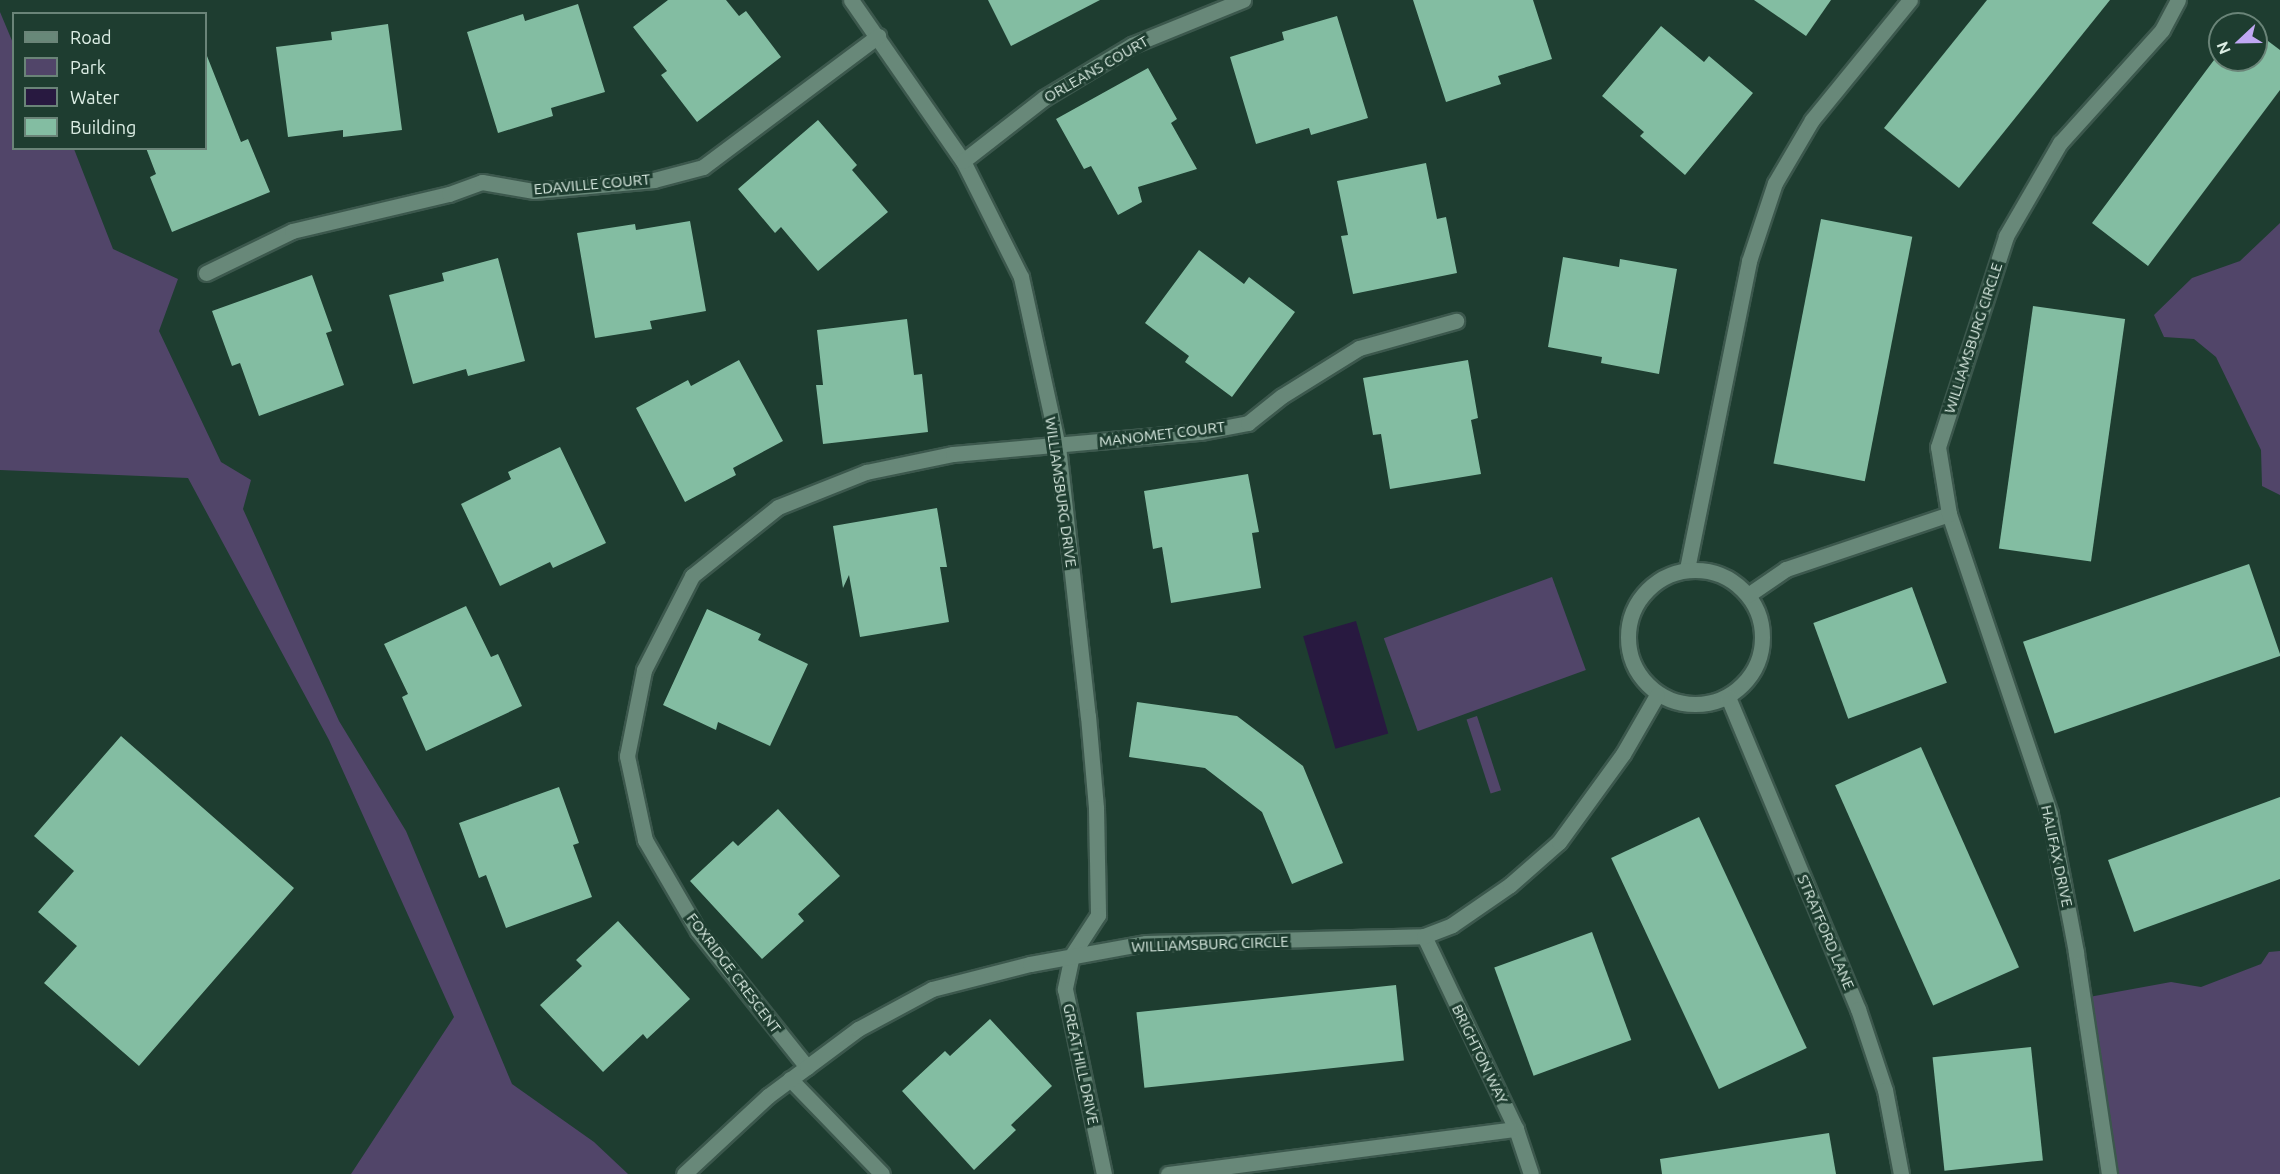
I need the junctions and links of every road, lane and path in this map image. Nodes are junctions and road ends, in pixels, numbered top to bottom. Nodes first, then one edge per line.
1 (851, 0) edge
2 (1243, 0) edge
3 (1910, 0) edge
4 (2178, 0) edge
5 (878, 36) junction
6 (963, 161) junction
7 (206, 273) dead end
8 (1456, 321) dead end
9 (1058, 446) junction
10 (1949, 514) junction
11 (1687, 569) junction
12 (1748, 595) junction
13 (1657, 695) junction
14 (1728, 697) junction
15 (1424, 936) junction
16 (1072, 955) junction
17 (807, 1067) junction
18 (790, 1079) junction
19 (1516, 1129) junction
20 (684, 1174) edge
21 (882, 1174) edge
22 (1104, 1174) edge
23 (1167, 1174) edge
24 (1530, 1174) edge
25 (1901, 1174) edge
26 (2109, 1174) edge

1 - 5 street, WILLIAMSBURG DRIVE
2 - 6 street, ORLEANS COURT
3 - 11 street
4 - 10 street, WILLIAMSBURG CIRCLE
5 - 6 street, WILLIAMSBURG DRIVE
5 - 7 street, EDAVILLE COURT
6 - 9 street, WILLIAMSBURG DRIVE
8 - 9 street, MANOMET COURT
9 - 16 street, WILLIAMSBURG DRIVE
9 - 17 street, FOXRIDGE CRESCENT
10 - 12 street
10 - 26 street, HALIFAX DRIVE
11 - 12 street
11 - 13 street
12 - 14 street
13 - 14 street
13 - 15 street, WILLIAMSBURG CIRCLE
14 - 25 street, STRATFORD LANE
15 - 16 street, WILLIAMSBURG CIRCLE
15 - 19 street, BRIGHTON WAY
16 - 17 street, WILLIAMSBURG CIRCLE
16 - 22 street, GREAT HILL DRIVE
17 - 18 street, WILLIAMSBURG CIRCLE
18 - 20 street, WILLIAMSBURG CIRCLE
18 - 21 street
19 - 23 street
19 - 24 street, BRIGHTON WAY

